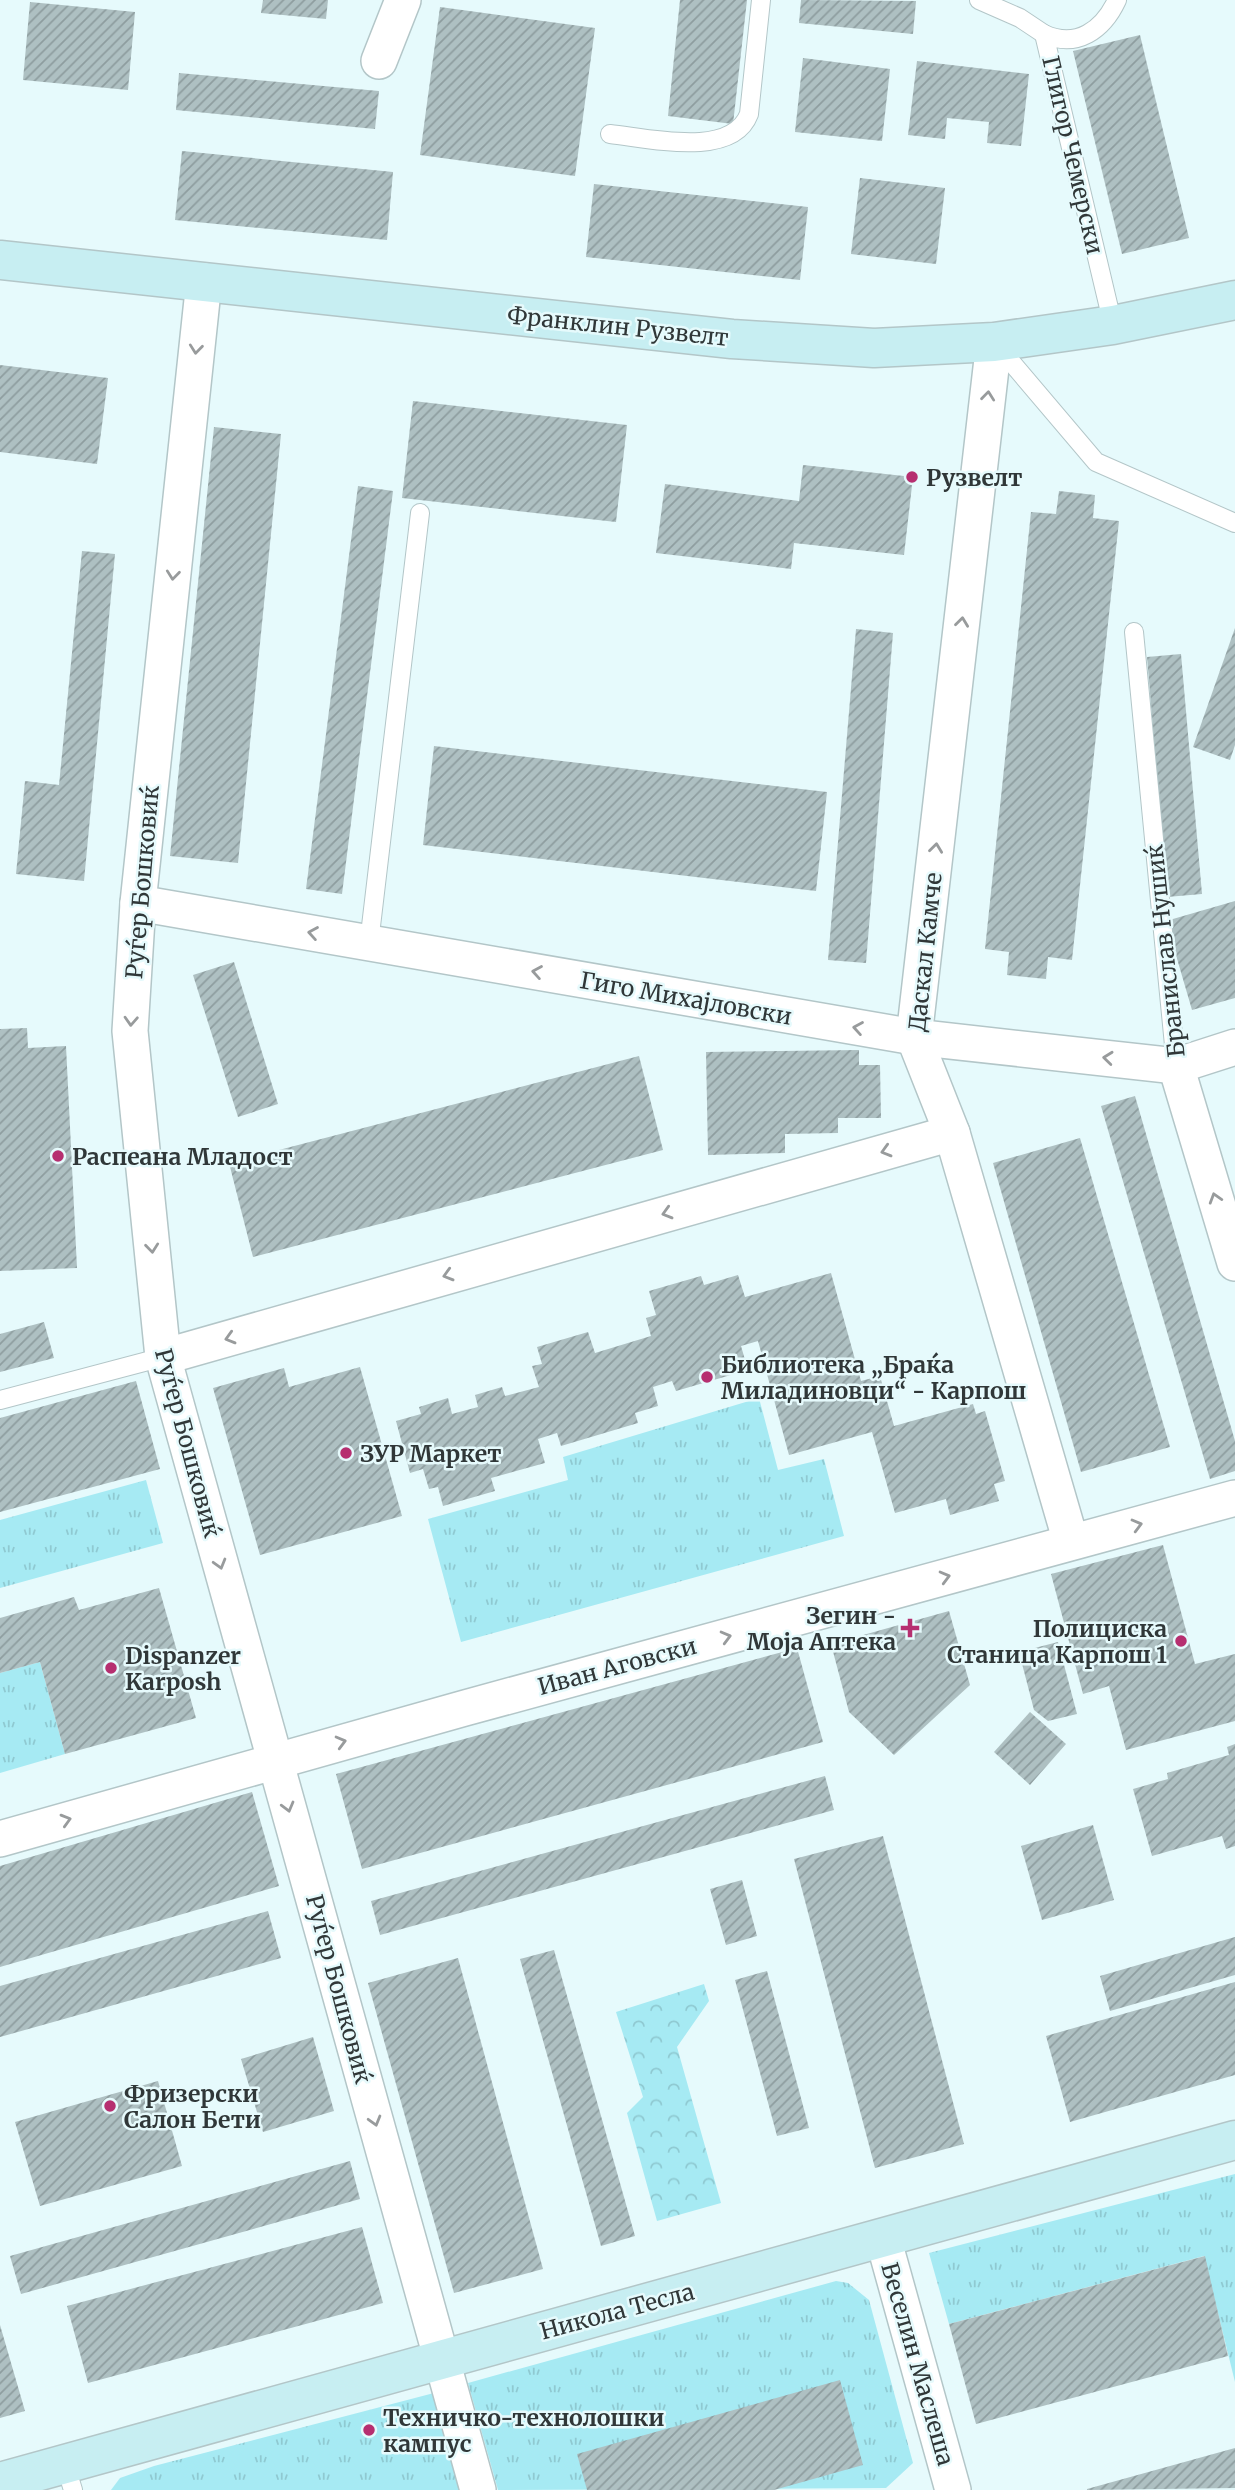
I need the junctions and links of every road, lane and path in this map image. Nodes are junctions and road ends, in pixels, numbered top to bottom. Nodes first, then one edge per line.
1 (403, 0) edge
2 (761, 0) edge
3 (979, 0) edge
4 (1117, 0) edge
5 (1044, 34) junction
6 (379, 61) dead end
7 (610, 134) dead end
8 (0, 260) edge
9 (204, 281) junction
10 (1235, 300) edge
11 (1113, 325) junction
12 (994, 342) junction
13 (420, 513) dead end
14 (1235, 523) edge
15 (1134, 632) dead end
16 (138, 903) junction
17 (369, 943) junction
18 (914, 1037) junction
19 (1235, 1047) edge
20 (1176, 1066) junction
21 (952, 1133) junction
22 (1235, 1263) edge
23 (163, 1357) junction
24 (0, 1400) edge
25 (1235, 1498) edge
26 (1071, 1542) junction
27 (275, 1760) junction
28 (0, 1839) edge
29 (1235, 2140) edge
30 (883, 2238) junction
31 (441, 2360) junction
32 (69, 2477) edge
33 (0, 2482) edge
34 (478, 2490) edge
35 (953, 2490) edge

1 - 6 street
2 - 7 lane
3 - 5 lane
4 - 5 lane, Глигор Чемерски
5 - 11 lane, Глигор Чемерски
8 - 9 street, Франклин Рузвелт
9 - 12 street, Франклин Рузвелт
9 -> 16 street, Руѓер Бошковиќ
10 - 11 street, Франклин Рузвелт
11 - 12 street, Франклин Рузвелт
12 - 14 lane
18 -> 12 street, Даскал Камче
13 - 17 lane
15 - 20 lane, Бранислав Нушиќ
17 -> 16 street, Гиго Михајловски
16 -> 23 street, Руѓер Бошковиќ
18 -> 17 street, Гиго Михајловски
20 -> 18 street, Гиго Михајловски
18 - 21 street, Даскал Камче
19 - 20 street, Гиго Михајловски
22 -> 20 street, Бранислав Нушиќ
21 -> 23 street
21 - 26 street, Даскал Камче
23 - 24 lane
23 -> 27 street, Руѓер Бошковиќ
26 -> 25 street, Иван Аговски
27 -> 26 street, Иван Аговски
28 -> 27 street, Иван Аговски
27 -> 31 street, Руѓер Бошковиќ
29 - 30 street, Никола Тесла
30 - 31 street, Никола Тесла
30 - 35 street, Веселин Маслеша
31 - 32 street, Никола Тесла
31 - 34 street, Руѓер Бошковиќ
32 - 33 street, Никола Тесла

